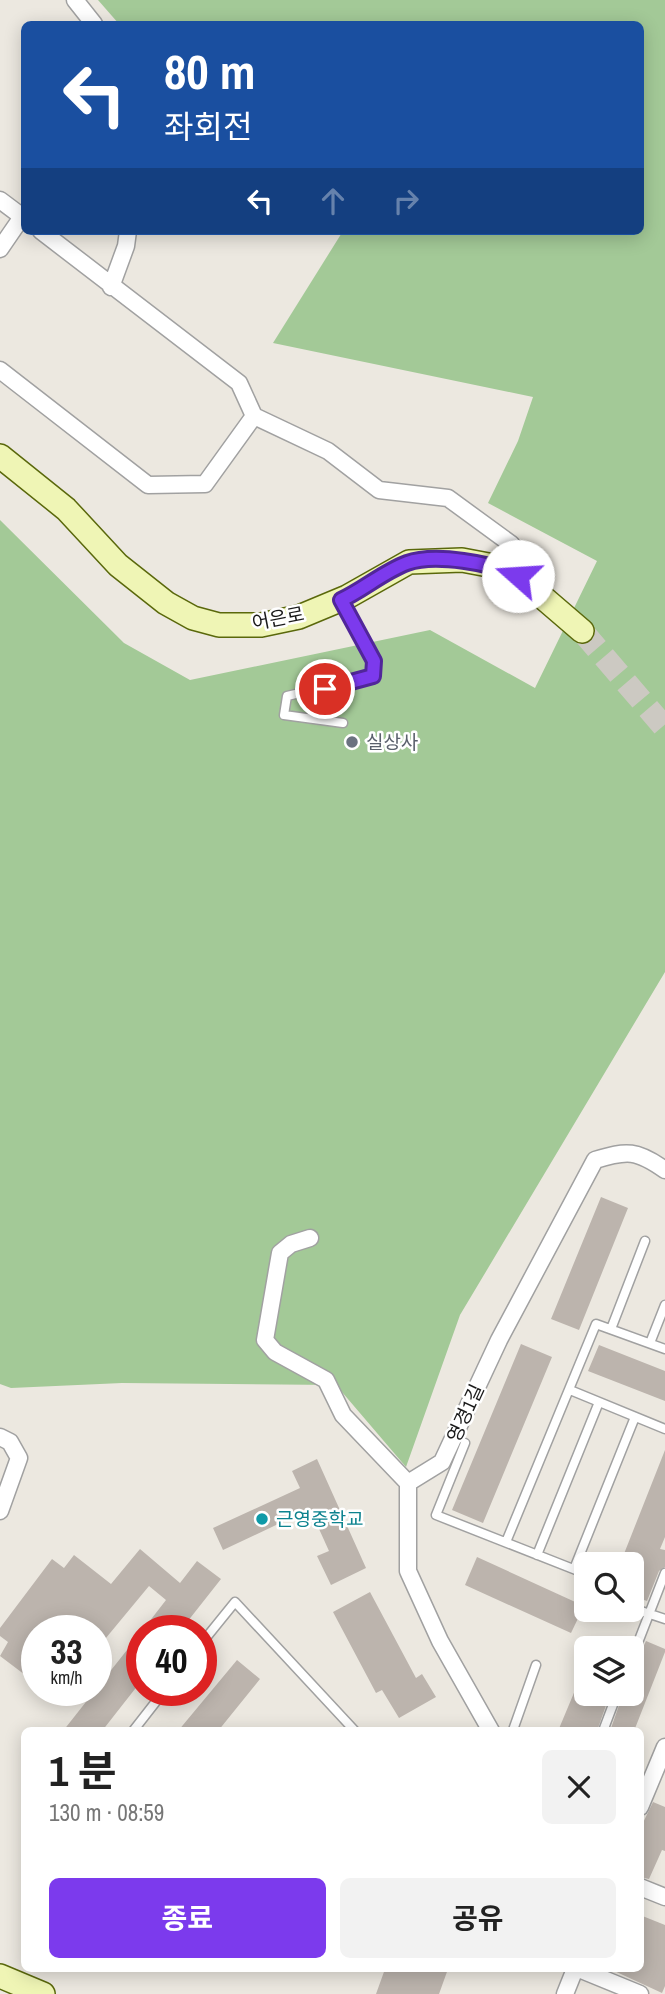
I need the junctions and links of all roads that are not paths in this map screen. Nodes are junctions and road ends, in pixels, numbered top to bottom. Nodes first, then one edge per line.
1 (75, 0) edge
2 (92, 21) edge
3 (0, 200) edge
4 (21, 214) edge
5 (21, 220) edge
6 (46, 235) edge
7 (128, 235) edge
8 (0, 249) edge
9 (111, 287) junction
10 (0, 370) edge
11 (254, 416) junction
12 (0, 456) edge
13 (518, 576) junction
14 (341, 600) junction
15 (582, 631) tunnel mouth
16 (343, 723) dead end
17 (665, 1170) edge
18 (310, 1238) dead end
19 (645, 1241) dead end
20 (665, 1305) edge
21 (611, 1329) junction
22 (650, 1343) junction
23 (665, 1349) edge
24 (570, 1390) junction
25 (599, 1402) junction
26 (635, 1416) junction
27 (665, 1429) edge
28 (0, 1437) edge
29 (466, 1443) dead end
30 (408, 1483) junction
31 (0, 1511) edge
32 (506, 1542) junction
33 (581, 1552) edge
34 (537, 1555) junction
35 (574, 1569) edge
36 (665, 1573) edge
37 (644, 1611) edge
38 (650, 1612) junction
39 (665, 1619) edge
40 (217, 1624) edge
41 (641, 1636) edge
42 (536, 1665) dead end
43 (153, 1706) edge
44 (612, 1706) edge
45 (136, 1727) edge
46 (351, 1727) edge
47 (489, 1727) edge
48 (514, 1727) edge
49 (605, 1727) edge
50 (665, 1747) edge
51 (660, 1776) edge
52 (644, 1801) edge
53 (644, 1889) edge
54 (665, 1897) edge
55 (576, 1972) edge
56 (585, 1972) edge
57 (0, 1976) edge
58 (43, 1994) edge
59 (565, 1994) edge
60 (640, 1994) edge

1 - 2 street
3 - 4 street
5 - 8 street
6 - 9 street
7 - 9 street
9 - 11 street
10 - 11 street
11 - 13 street
12 - 14 street, 어은로
13 - 14 street, 어은로
13 - 15 street, 어은로
14 - 16 lane
17 - 30 street, 영경1길
18 - 30 street
19 - 21 lane
20 - 22 lane
21 - 22 lane
21 - 24 lane
22 - 23 lane
24 - 25 lane
24 - 32 lane
25 - 26 lane
25 - 34 lane
26 - 27 lane
26 - 33 lane
28 - 31 street
29 - 32 lane
30 - 47 street
32 - 34 lane
34 - 35 lane
36 - 38 lane
37 - 38 lane
38 - 39 lane
38 - 41 lane
40 - 46 lane
42 - 48 lane
43 - 45 lane
44 - 49 lane
50 - 51 street
51 - 52 street
53 - 54 street
55 - 59 street
56 - 60 street
57 - 58 street

